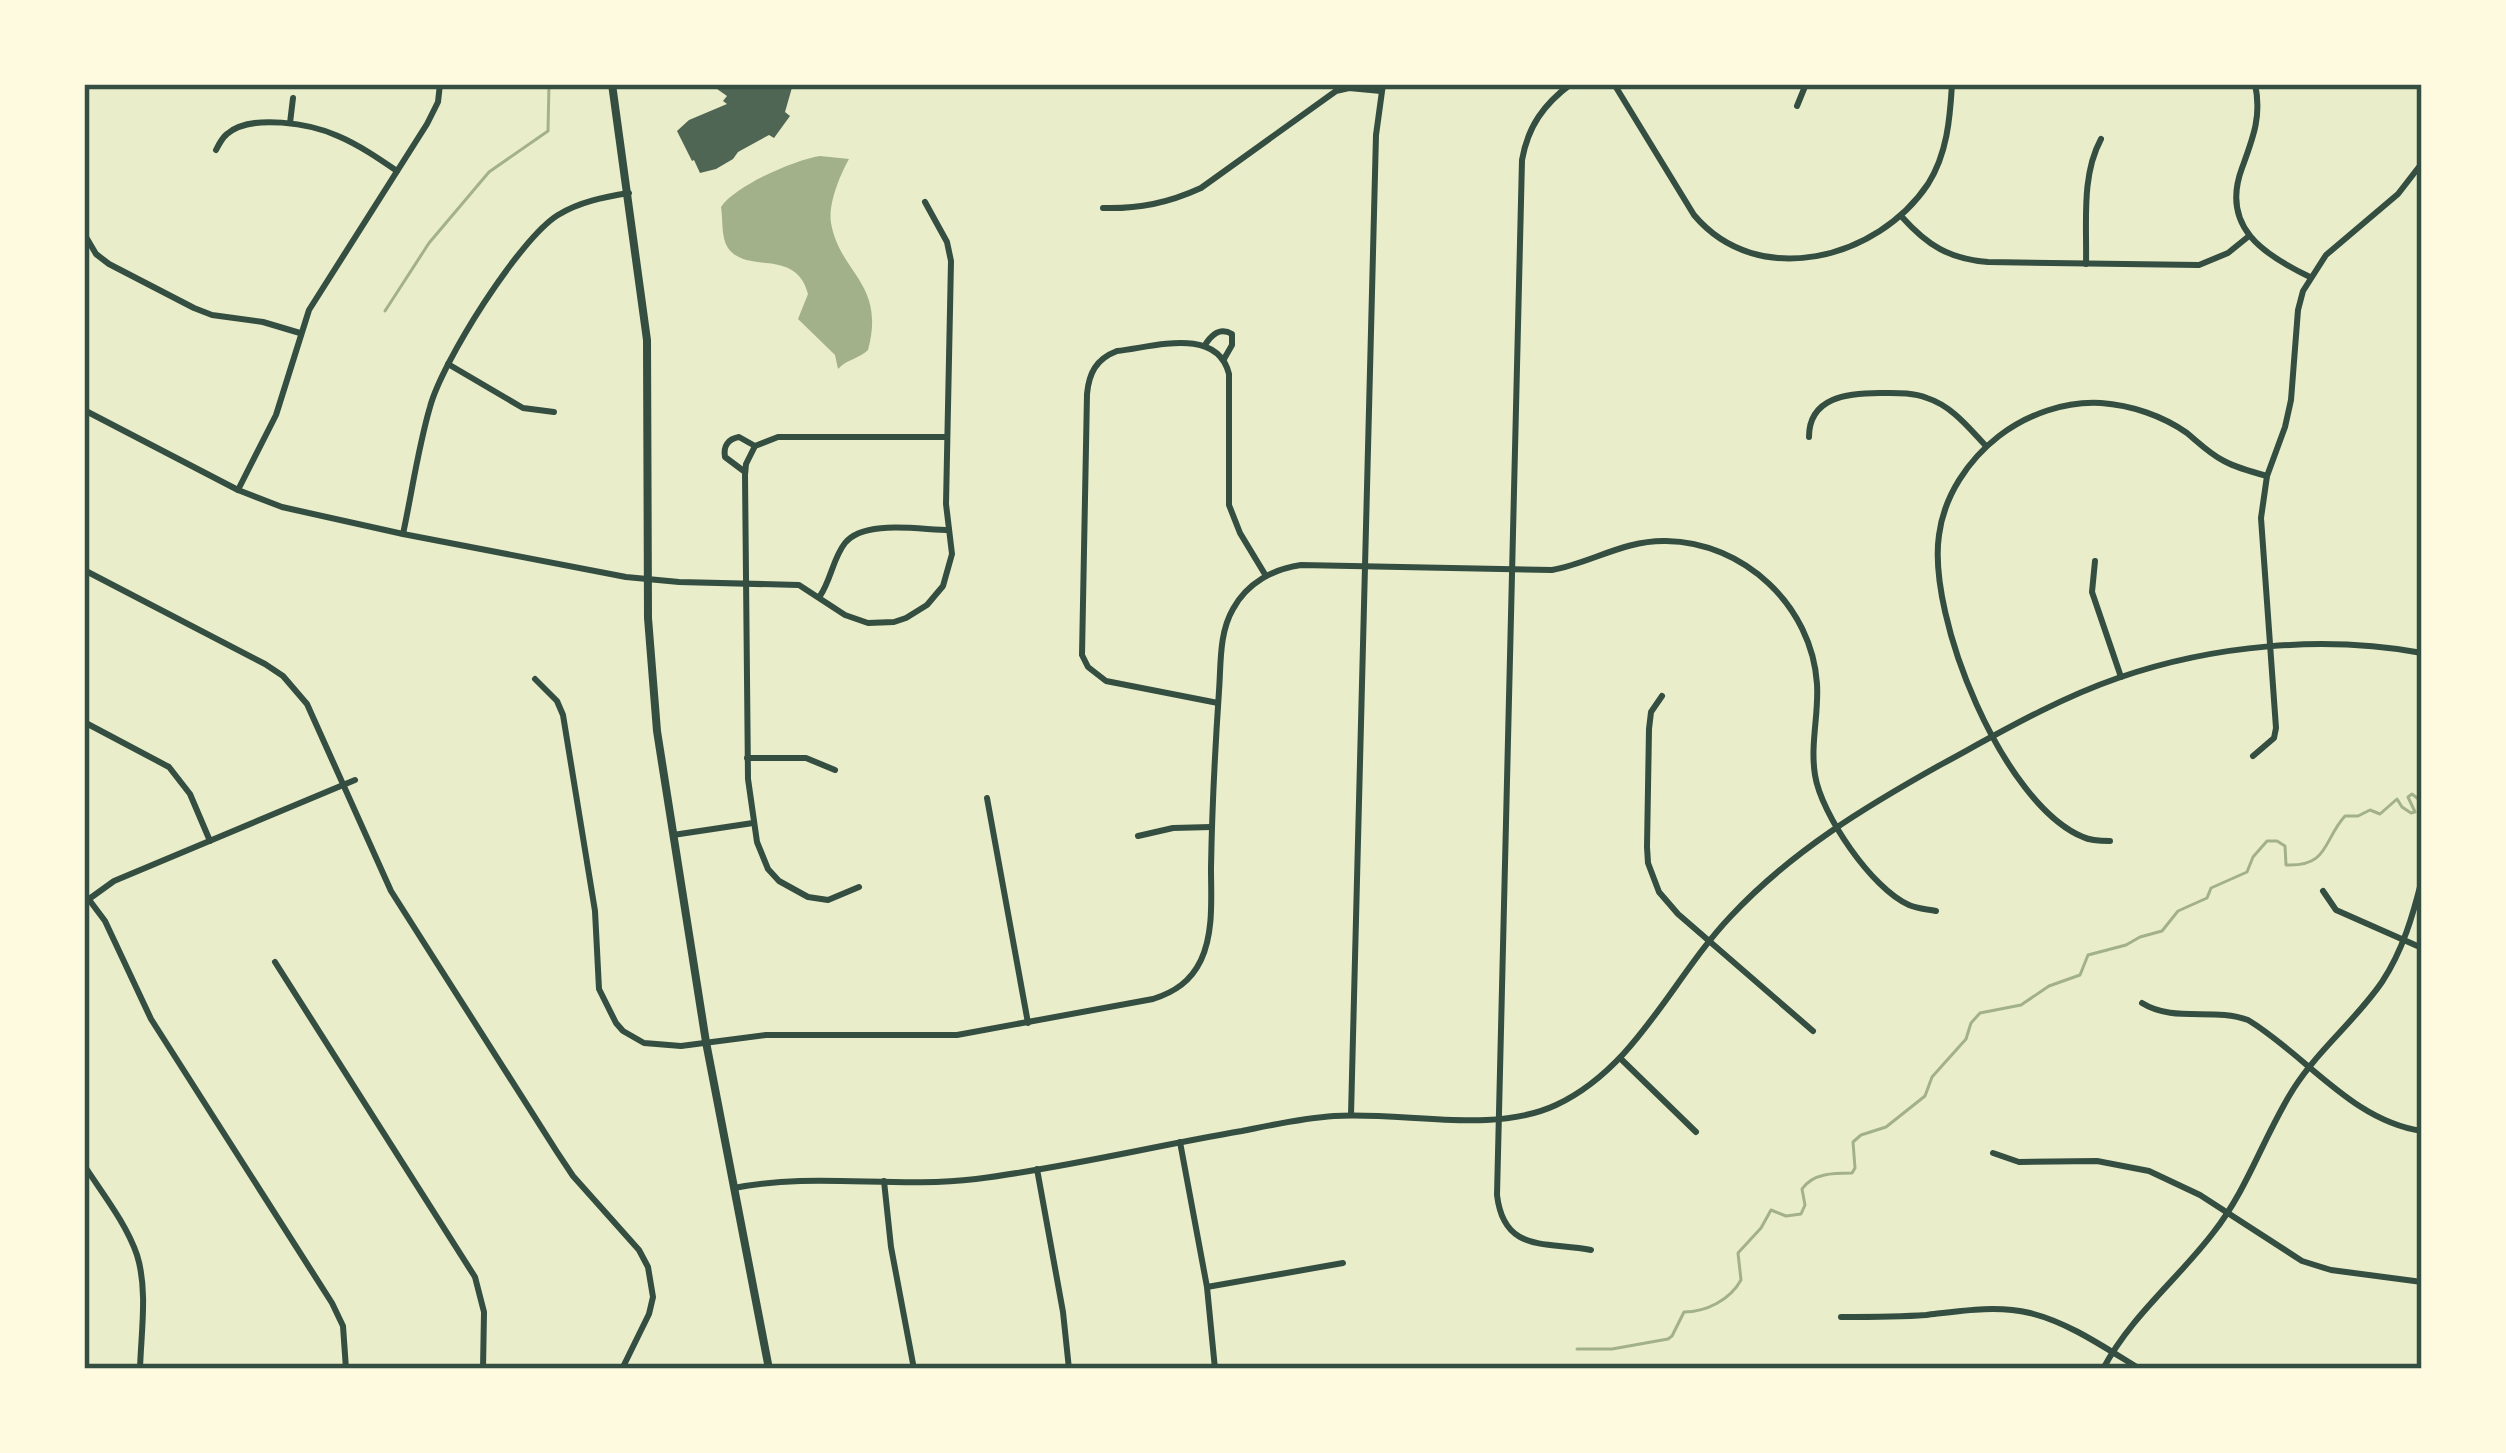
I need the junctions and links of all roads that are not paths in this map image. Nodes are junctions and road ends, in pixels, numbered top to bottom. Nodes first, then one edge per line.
1 (440, 84) edge
2 (612, 84) edge
3 (1571, 84) edge
4 (1614, 84) edge
5 (1806, 84) edge
6 (1952, 84) edge
7 (2255, 84) edge
8 (1382, 88) edge
9 (292, 98) dead end
10 (1797, 106) dead end
11 (290, 124) junction
12 (2101, 139) dead end
13 (216, 150) dead end
14 (2422, 163) edge
15 (397, 170) junction
16 (628, 193) junction
17 (925, 202) dead end
18 (1103, 208) dead end
19 (1902, 217) junction
20 (2249, 236) junction
21 (86, 237) edge
22 (2086, 264) junction
23 (2310, 277) junction
24 (300, 333) junction
25 (1205, 345) junction
26 (1224, 359) junction
27 (448, 364) junction
28 (84, 410) edge
29 (554, 412) dead end
30 (947, 437) junction
31 (1809, 437) dead end
32 (755, 446) junction
33 (1986, 446) junction
34 (745, 472) junction
35 (2267, 476) junction
36 (238, 490) junction
37 (949, 530) junction
38 (403, 534) junction
39 (2095, 561) dead end
40 (1367, 566) junction
41 (1513, 569) junction
42 (84, 570) edge
43 (1266, 576) junction
44 (648, 580) junction
45 (745, 583) junction
46 (820, 596) junction
47 (2271, 648) junction
48 (2422, 652) edge
49 (2121, 677) junction
50 (536, 679) dead end
51 (1662, 696) dead end
52 (1218, 703) junction
53 (84, 722) edge
54 (1992, 737) junction
55 (2253, 756) dead end
56 (747, 758) junction
57 (835, 770) dead end
58 (356, 780) dead end
59 (343, 784) junction
60 (987, 798) dead end
61 (754, 823) junction
62 (1836, 825) junction
63 (1211, 827) junction
64 (673, 835) junction
65 (1138, 836) dead end
66 (2110, 841) dead end
67 (209, 842) junction
68 (2422, 879) edge
69 (859, 886) dead end
70 (2323, 891) dead end
71 (86, 896) edge
72 (1936, 911) dead end
73 (1709, 940) junction
74 (2404, 941) junction
75 (2422, 948) edge
76 (275, 962) dead end
77 (2142, 1003) dead end
78 (1028, 1023) junction
79 (1813, 1031) dead end
80 (706, 1042) junction
81 (1621, 1059) junction
82 (2310, 1066) junction
83 (1351, 1115) junction
84 (1499, 1118) junction
85 (2422, 1131) edge
86 (1696, 1132) dead end
87 (1180, 1142) junction
88 (1993, 1153) dead end
89 (84, 1165) edge
90 (1036, 1169) junction
91 (884, 1181) junction
92 (734, 1188) junction
93 (2228, 1213) junction
94 (1512, 1233) junction
95 (1502, 1243) dead end
96 (1591, 1250) dead end
97 (1343, 1263) dead end
98 (2422, 1282) edge
99 (1207, 1287) junction
100 (1841, 1317) dead end
101 (2112, 1352) junction
102 (140, 1369) edge
103 (346, 1369) edge
104 (483, 1369) edge
105 (622, 1369) edge
106 (769, 1369) edge
107 (914, 1369) edge
108 (1069, 1369) edge
109 (1215, 1369) edge
110 (2103, 1369) edge
111 (2140, 1369) edge

1 - 15 street
2 - 16 main road
3 - 41 street
4 - 19 street
5 - 10 street
6 - 19 street
7 - 20 street
8 - 18 street
8 - 40 street
9 - 11 street
11 - 13 street
11 - 15 street
12 - 22 street
14 - 23 street
15 - 24 street
16 - 27 street
16 - 44 main road
17 - 30 street
19 - 22 street
20 - 22 street
20 - 23 street
21 - 24 street
23 - 35 street
24 - 36 street
25 - 26 street
25 - 26 street
25 - 52 street
26 - 43 street
27 - 29 street
27 - 38 street
28 - 36 street
30 - 32 street
30 - 37 street
31 - 33 street
32 - 34 street
32 - 34 street
33 - 35 street
33 - 54 street
34 - 45 street
35 - 47 street
36 - 38 street
37 - 46 street
37 - 46 street
38 - 44 street
39 - 49 street
40 - 41 street
40 - 43 street
40 - 83 street
41 - 62 street
41 - 84 street
42 - 59 street
43 - 52 street
44 - 45 street
44 - 64 main road
45 - 46 street
45 - 56 street
47 - 48 street
47 - 49 street
47 - 55 street
49 - 54 street
50 - 80 street
51 - 73 street
52 - 63 street
53 - 67 street
54 - 62 street
54 - 66 street
56 - 57 street
56 - 61 street
58 - 59 street
59 - 67 street
59 - 105 street
60 - 78 street
61 - 64 street
61 - 69 street
62 - 72 street
62 - 73 street
63 - 65 street
63 - 78 street
64 - 80 main road
67 - 71 street
68 - 74 street
70 - 74 street
71 - 103 street
73 - 79 street
73 - 81 street
74 - 75 street
74 - 82 street
76 - 104 street
77 - 82 street
78 - 80 street
80 - 92 main road
81 - 84 street
81 - 86 street
82 - 85 street
82 - 93 street
83 - 84 street
83 - 87 street
84 - 94 street
87 - 90 street
87 - 99 street
88 - 93 street
89 - 102 street
90 - 91 street
90 - 108 street
91 - 92 street
91 - 107 street
92 - 106 main road
93 - 98 street
93 - 101 street
94 - 95 street
94 - 96 street
97 - 99 street
99 - 109 street
100 - 101 street
101 - 110 street
101 - 111 street

